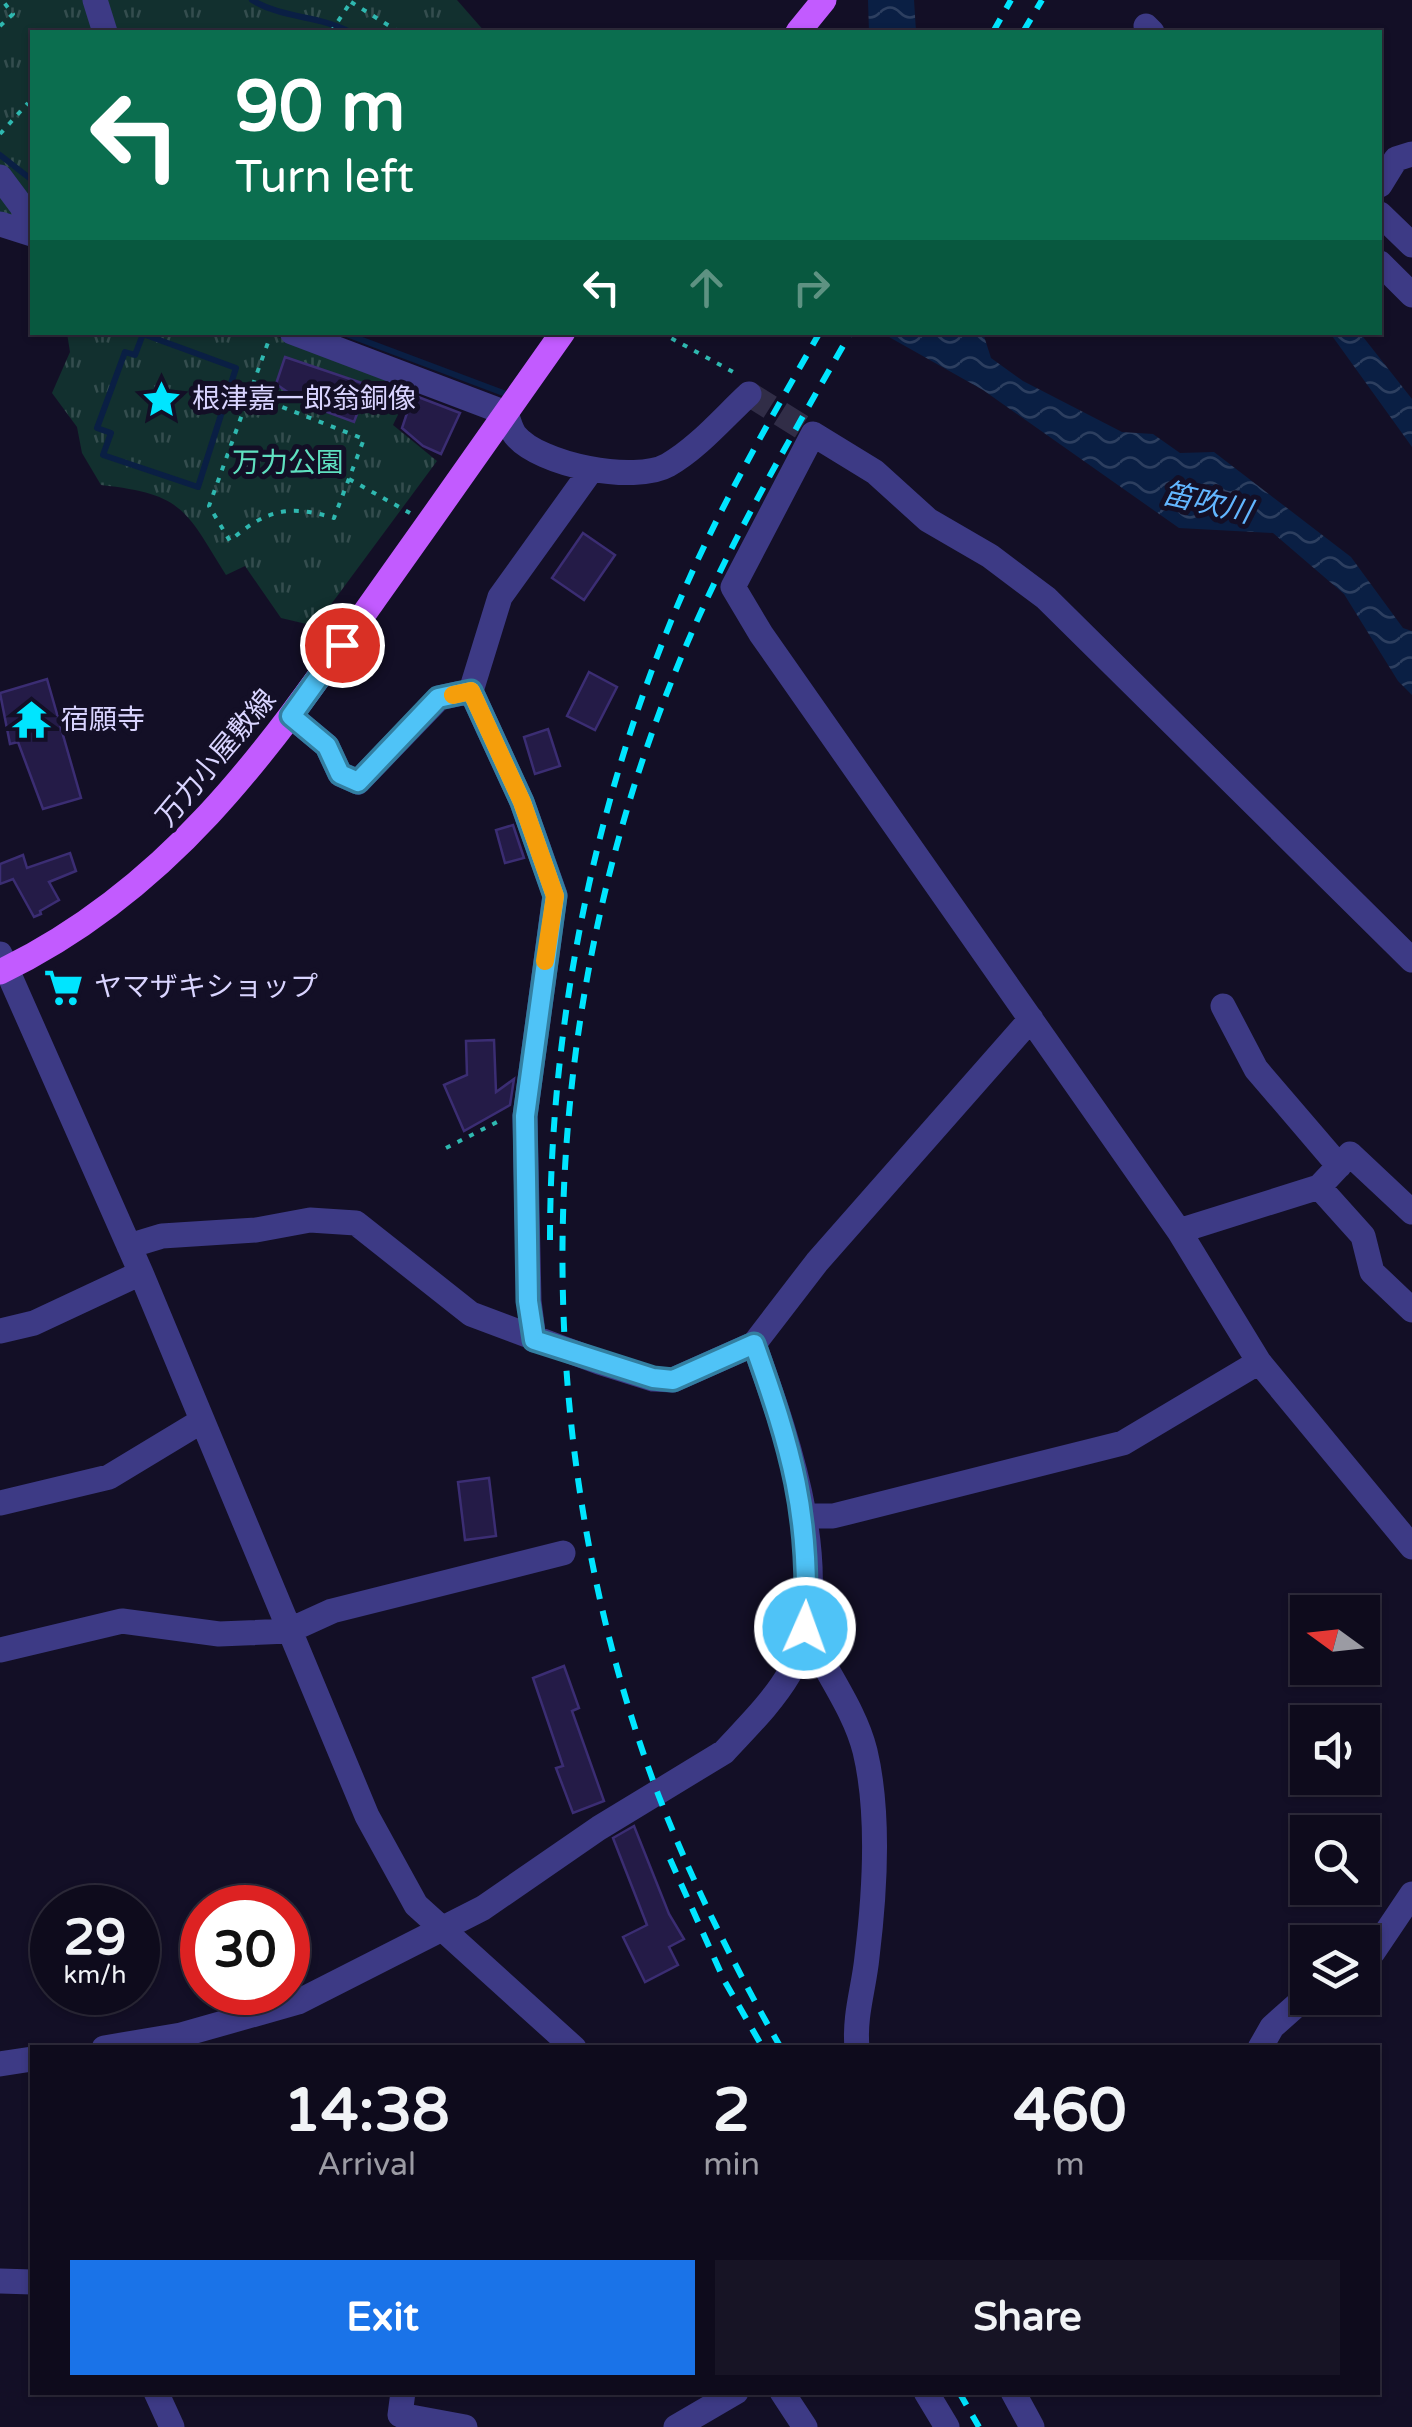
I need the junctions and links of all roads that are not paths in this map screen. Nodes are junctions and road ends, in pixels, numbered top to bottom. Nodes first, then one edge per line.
1 (95, 0) edge
2 (824, 0) edge
3 (104, 30) edge
4 (800, 30) edge
5 (1412, 154) edge
6 (0, 177) edge
7 (1382, 182) edge
8 (1382, 216) edge
9 (30, 217) edge
10 (0, 224) edge
11 (30, 233) edge
12 (1412, 245) edge
13 (1382, 265) edge
14 (1412, 295) edge
15 (300, 335) edge
16 (561, 335) edge
17 (749, 394) road end
18 (506, 413) junction
19 (592, 469) junction
20 (471, 691) junction
21 (291, 716) junction
22 (1412, 960) edge
23 (2, 965) edge
24 (1223, 1006) dead end
25 (1031, 1019) junction
26 (1339, 1166) junction
27 (1318, 1186) junction
28 (1412, 1212) edge
29 (1179, 1230) junction
30 (129, 1246) junction
31 (141, 1273) junction
32 (1412, 1310) edge
33 (0, 1331) edge
34 (534, 1340) junction
35 (754, 1344) junction
36 (1258, 1362) junction
37 (200, 1422) junction
38 (0, 1502) edge
39 (805, 1516) junction
40 (1412, 1547) edge
41 (563, 1554) dead end
42 (805, 1628) junction
43 (288, 1631) junction
44 (0, 1650) edge
45 (1412, 1894) edge
46 (442, 1930) junction
47 (1380, 1943) edge
48 (1290, 2011) edge
49 (181, 2042) edge
50 (142, 2045) edge
51 (571, 2045) edge
52 (858, 2045) edge
53 (1262, 2045) edge
54 (30, 2059) edge
55 (0, 2064) edge
56 (0, 2280) edge
57 (30, 2282) edge
58 (157, 2395) edge
59 (403, 2395) edge
60 (731, 2395) edge
61 (784, 2395) edge
62 (928, 2395) edge
63 (1016, 2395) edge
64 (172, 2427) edge
65 (465, 2427) edge
66 (676, 2427) edge
67 (804, 2427) edge
68 (947, 2427) edge
69 (1032, 2427) edge

1 - 3 street
2 - 4 main road
5 - 7 street
6 - 9 street
8 - 12 street
10 - 11 street
13 - 14 street
15 - 18 street
16 - 18 main road, 万力小屋敷線
17 - 19 street
18 - 19 street
18 - 21 main road, 万力小屋敷線
19 - 20 street
20 - 21 street
20 - 34 street
21 - 23 main road, 万力小屋敷線
22 - 25 street
23 - 30 street
24 - 26 street
25 - 29 street
25 - 35 street
26 - 27 street
26 - 28 street
27 - 29 street
27 - 32 street
29 - 36 street
30 - 31 street
30 - 34 street
31 - 33 street
31 - 37 street
34 - 35 street
35 - 39 street
36 - 39 street
36 - 40 street
37 - 38 street
37 - 43 street
39 - 42 street
41 - 43 street
42 - 46 street
42 - 52 street
43 - 44 street
43 - 46 street
45 - 47 street
46 - 49 street
46 - 51 street
48 - 53 street
49 - 50 street
54 - 55 street
56 - 57 street
58 - 64 street
59 - 65 street
60 - 66 street
61 - 67 street
62 - 68 street
63 - 69 street

